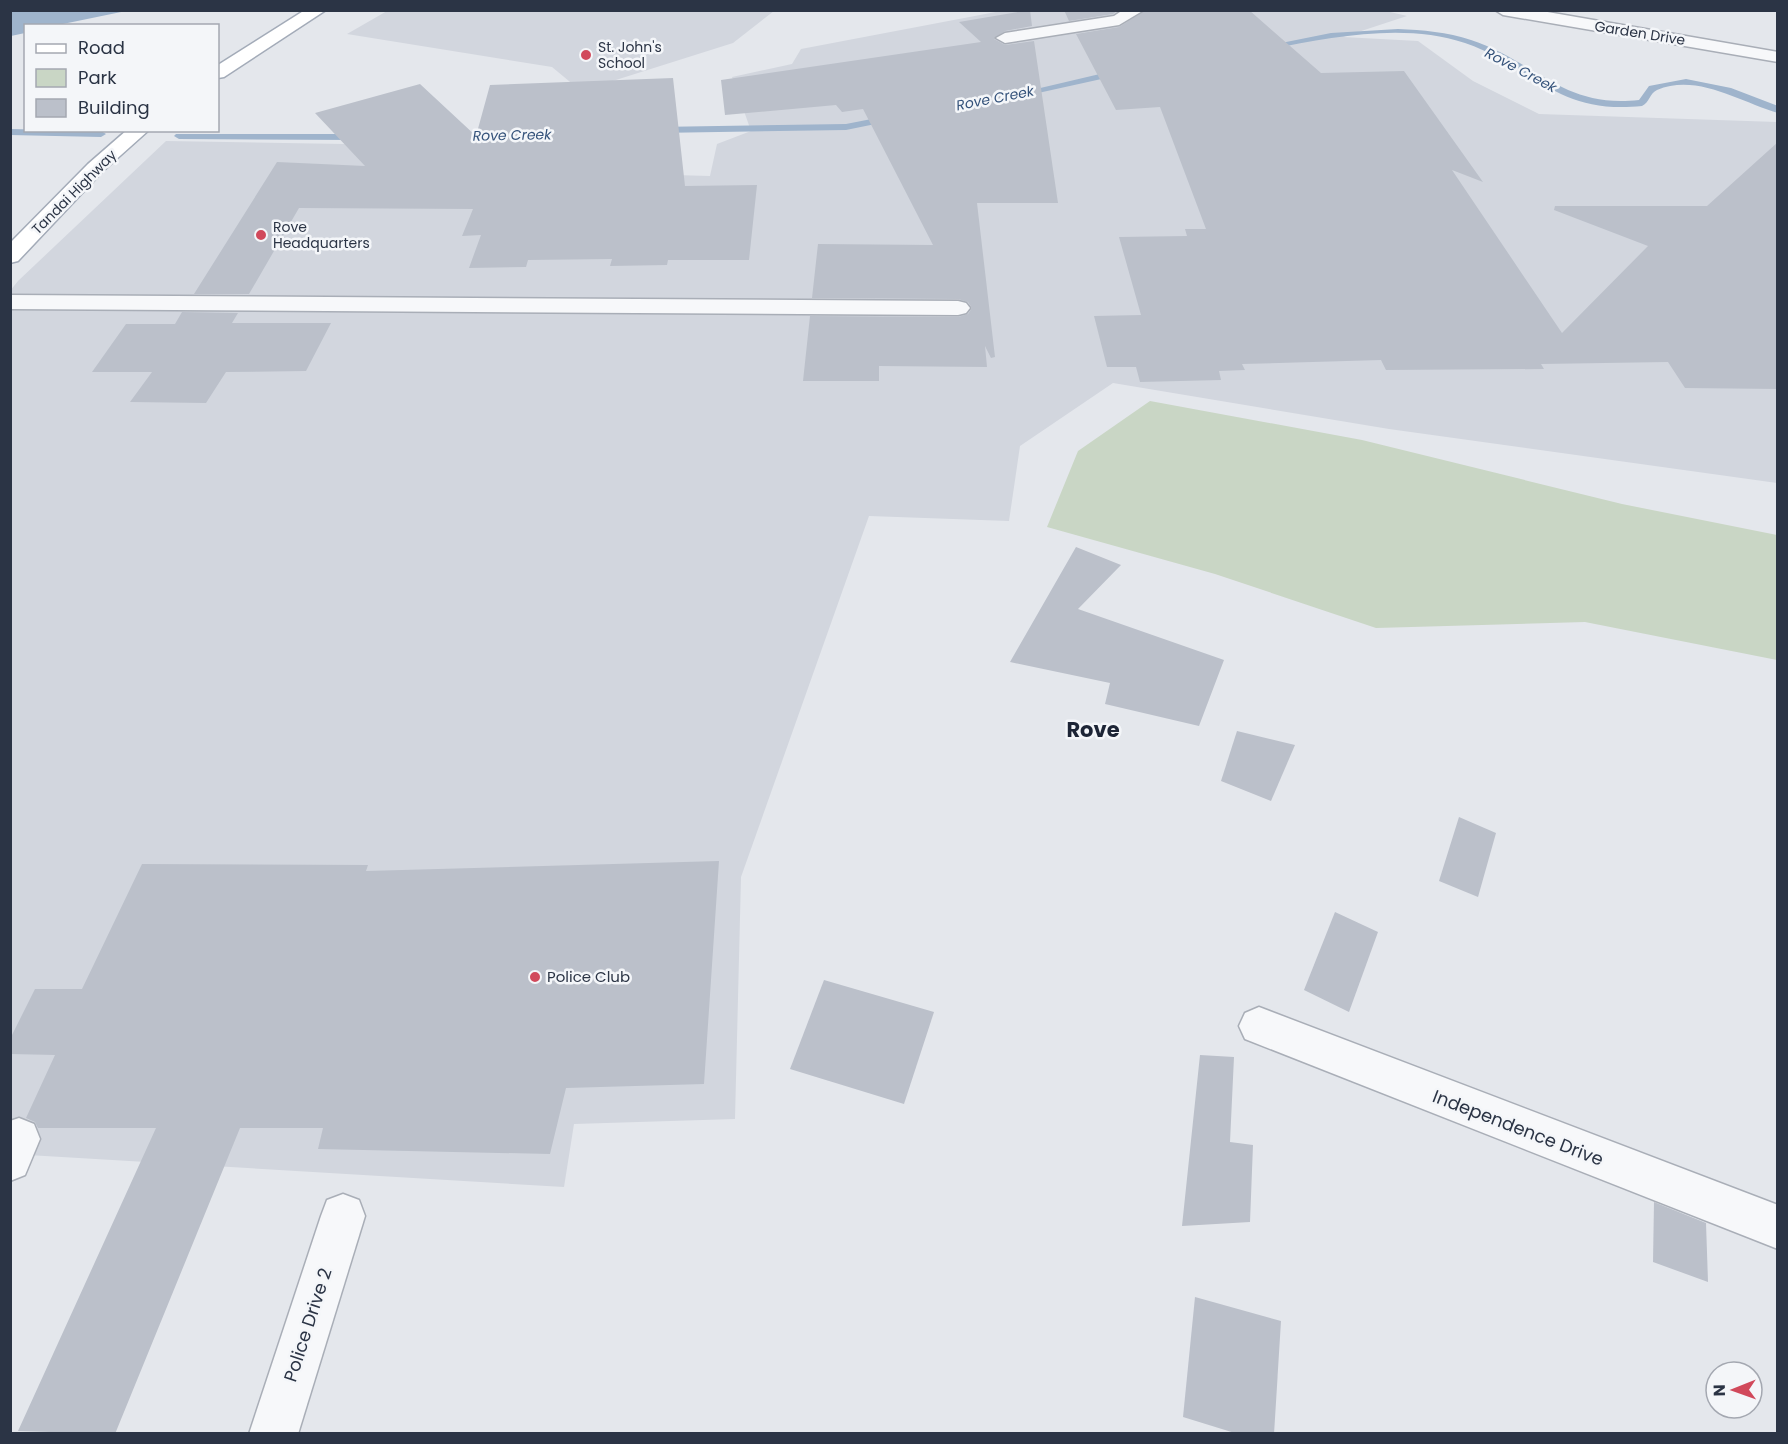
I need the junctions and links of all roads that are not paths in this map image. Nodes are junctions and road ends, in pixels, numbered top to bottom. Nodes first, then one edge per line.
1 (318, 10) edge
2 (1136, 10) edge
3 (1503, 10) edge
4 (1005, 38) dead end
5 (1778, 57) edge
6 (219, 72) edge
7 (138, 132) edge
8 (10, 256) edge
9 (10, 302) edge
10 (958, 308) dead end
11 (1260, 1026) dead end
12 (343, 1216) dead end
13 (1778, 1227) edge
14 (273, 1434) edge

1 - 6 main road
2 - 4 street
3 - 5 street, Garden Drive
7 - 8 main road, Tandai Highway
9 - 10 street
11 - 13 street, Independence Drive
12 - 14 street, Police Drive 2

